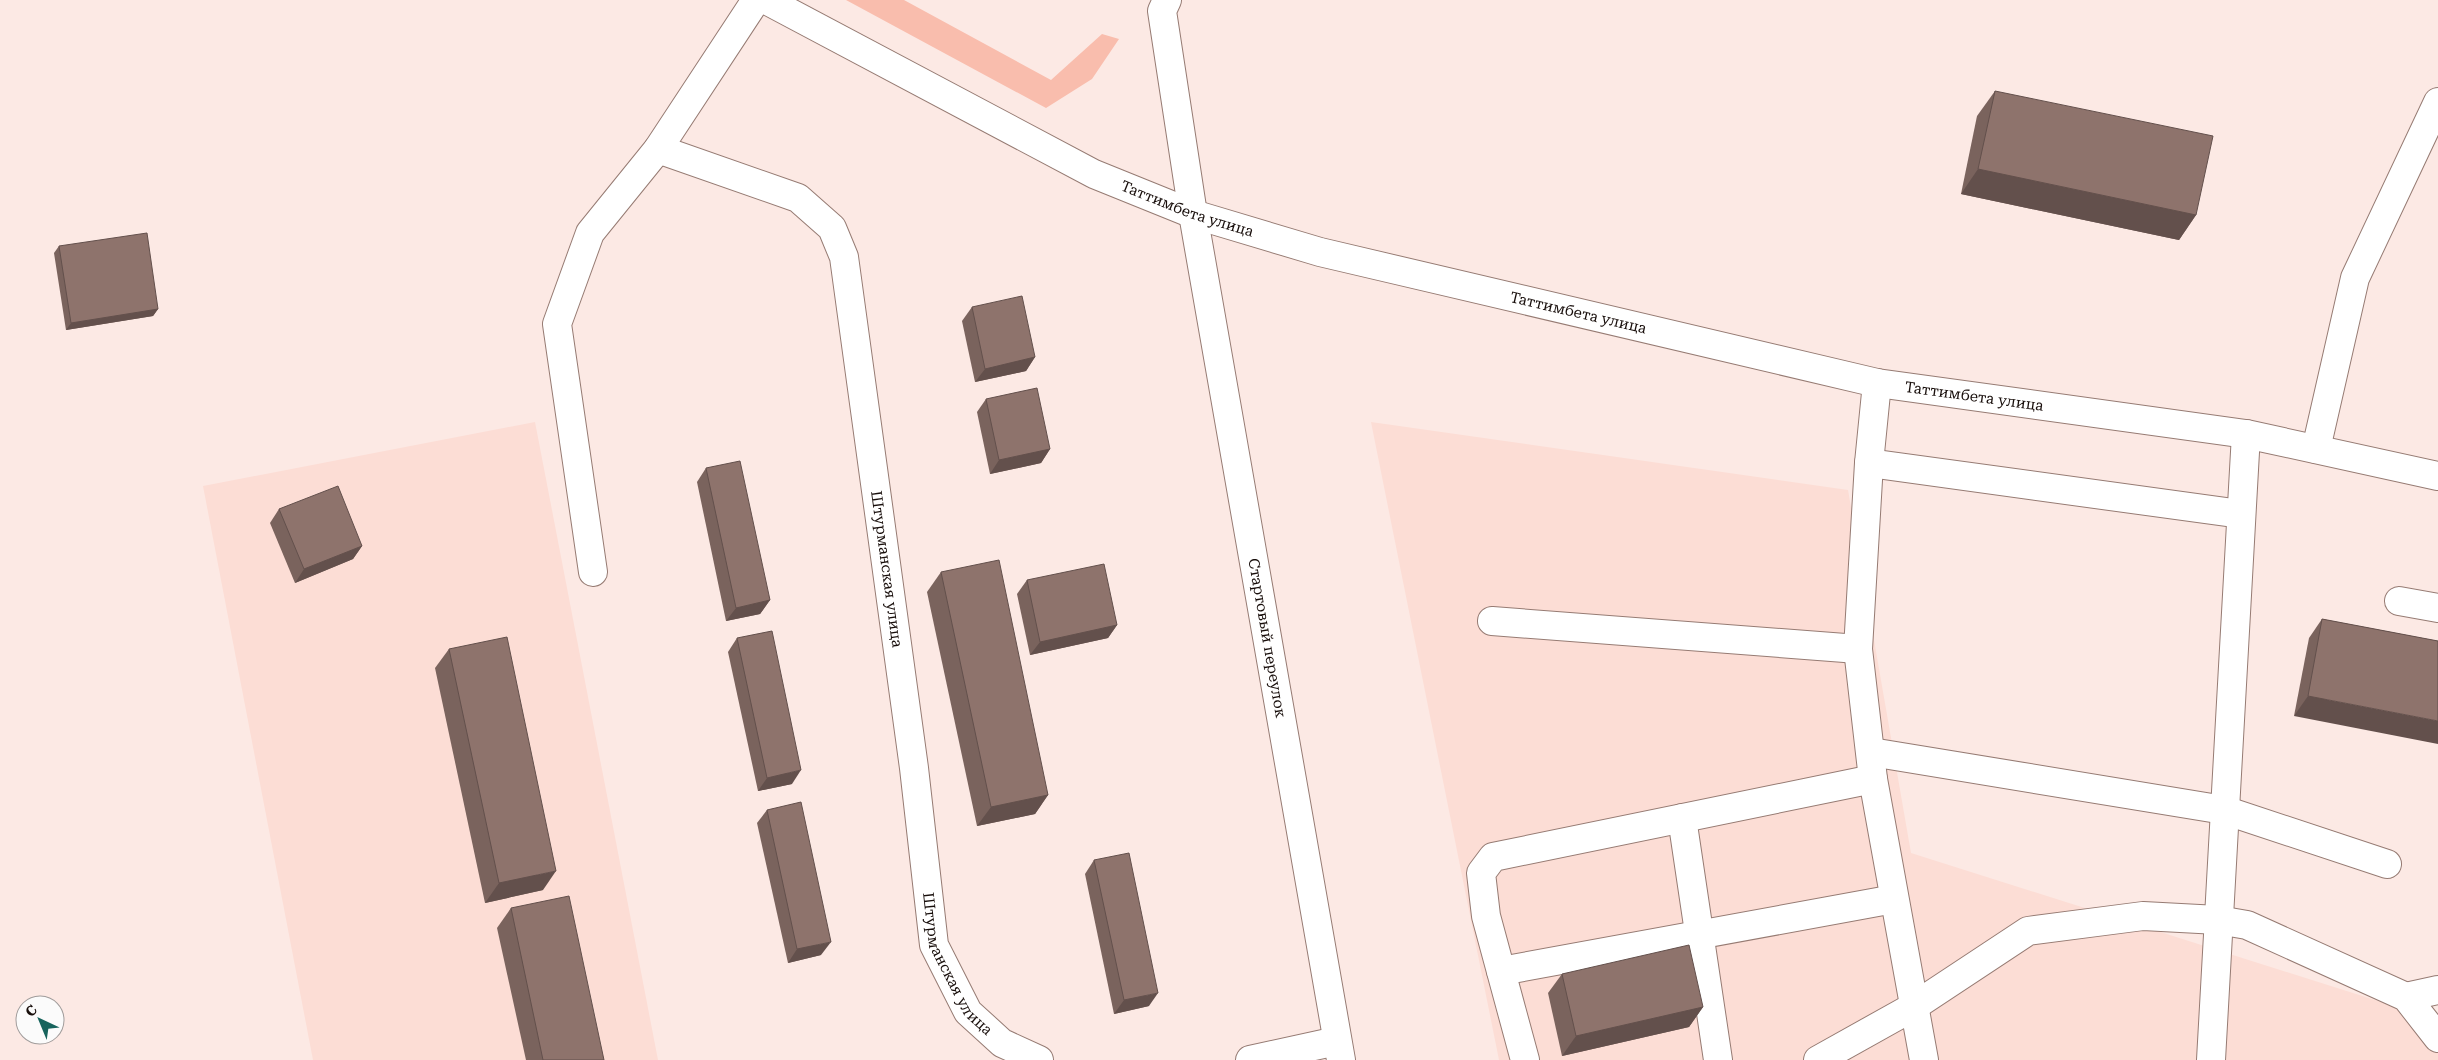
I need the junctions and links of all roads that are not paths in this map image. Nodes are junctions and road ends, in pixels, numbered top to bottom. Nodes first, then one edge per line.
1 (756, 0) edge
2 (766, 0) edge
3 (1160, 4) edge
4 (2438, 102) edge
5 (658, 149) junction
6 (1193, 214) junction
7 (1877, 383) junction
8 (2246, 434) junction
9 (2316, 449) junction
10 (1869, 463) junction
11 (2438, 476) edge
12 (2241, 514) junction
13 (593, 572) dead end
14 (2399, 601) dead end
15 (2438, 608) edge
16 (1492, 621) dead end
17 (1858, 650) junction
18 (1871, 752) junction
19 (1873, 779) junction
20 (2224, 810) junction
21 (1682, 818) junction
22 (2387, 864) dead end
23 (1894, 899) junction
24 (2218, 920) junction
25 (1699, 935) junction
26 (1501, 972) junction
27 (2438, 990) edge
28 (2406, 997) junction
29 (1913, 1007) junction
30 (2438, 1038) edge
31 (1339, 1050) edge
32 (1710, 1058) edge
33 (1039, 1060) edge
34 (1250, 1060) edge
35 (1526, 1060) edge
36 (1818, 1060) edge
37 (1924, 1060) edge
38 (2211, 1060) edge

1 - 5 main road
2 - 6 main road, Таттимбета улица
3 - 6 main road, Стартовый переулок
4 - 9 main road
5 - 13 main road
5 - 33 main road, Штурманская улица
6 - 7 main road, Таттимбета улица
6 - 31 main road, Стартовый переулок
7 - 8 main road, Таттимбета улица
7 - 10 main road
8 - 9 main road, Таттимбета улица
8 - 12 main road
9 - 11 main road, Таттимбета улица
10 - 12 main road
10 - 17 main road
12 - 20 main road
14 - 15 main road
16 - 17 main road
17 - 18 main road
18 - 19 main road
18 - 20 main road
19 - 21 main road
19 - 23 main road
20 - 22 main road
20 - 24 main road
21 - 25 main road
21 - 26 main road
23 - 25 main road
23 - 29 main road
24 - 28 main road
24 - 29 main road
24 - 38 main road
25 - 26 main road
25 - 32 main road
26 - 35 main road
27 - 28 main road
28 - 30 main road
29 - 36 main road
29 - 37 main road
31 - 34 main road

